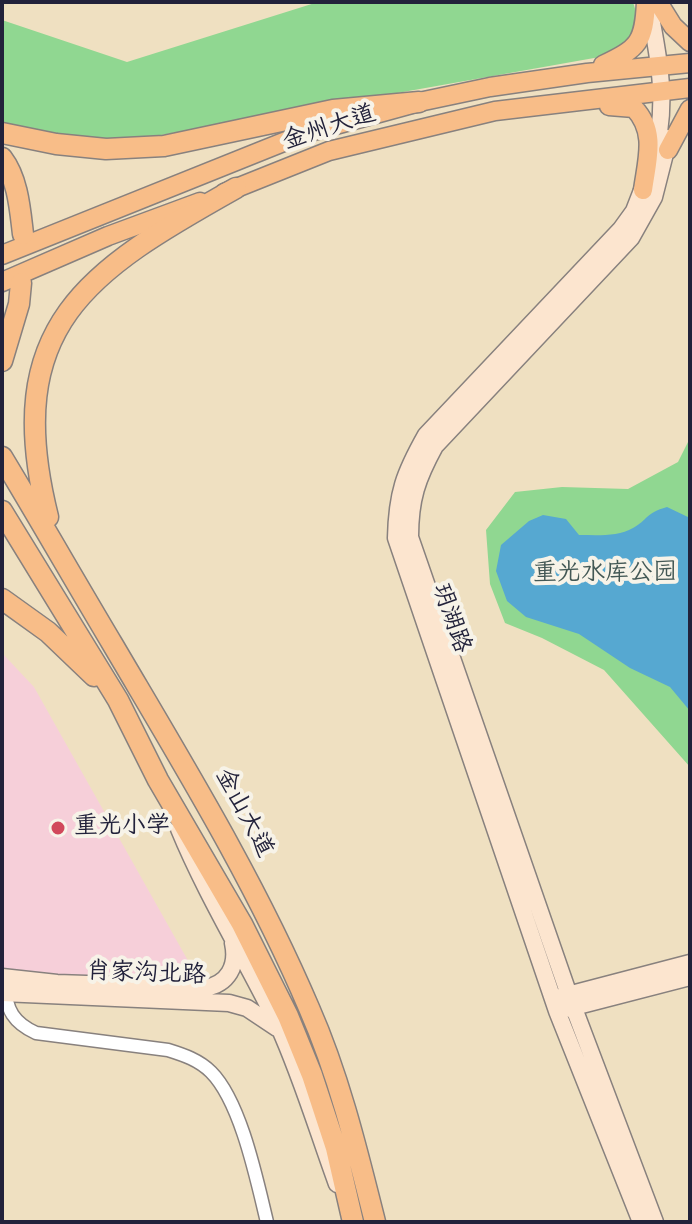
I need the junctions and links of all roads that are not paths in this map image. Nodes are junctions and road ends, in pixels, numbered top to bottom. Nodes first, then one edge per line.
1 (647, 2) edge
2 (658, 2) edge
3 (690, 42) edge
4 (690, 63) edge
5 (666, 64) junction
6 (638, 67) junction
7 (587, 73) junction
8 (676, 89) edge
9 (419, 102) junction
10 (562, 104) junction
11 (690, 109) edge
12 (495, 111) junction
13 (2, 133) edge
14 (668, 150) junction
15 (2, 158) edge
16 (236, 188) junction
17 (643, 190) junction
18 (23, 234) dead end
19 (2, 255) edge
20 (11, 282) edge
21 (2, 361) edge
22 (2, 457) edge
23 (2, 511) edge
24 (63, 559) junction
25 (2, 599) edge
26 (118, 700) junction
27 (158, 780) junction
28 (230, 929) junction
29 (690, 963) edge
30 (690, 977) edge
31 (4, 985) edge
32 (572, 1001) junction
33 (554, 1005) junction
34 (280, 1030) junction
35 (267, 1222) edge
36 (352, 1222) edge
37 (375, 1222) edge
38 (641, 1222) edge
39 (655, 1222) edge

1 - 5 main road
1 - 7 main road
2 - 3 main road
2 - 5 main road
4 - 5 main road, 金州大道
5 - 6 main road, 金州大道
5 - 8 main road
6 - 7 main road, 金州大道
6 - 12 main road
7 - 9 main road, 金州大道
8 - 10 main road, 金州大道
8 - 14 main road, 玥湖路
8 - 17 main road, 玥湖路
9 - 13 highway
9 - 19 main road, 金州大道
10 - 12 main road, 金州大道
10 - 17 main road
11 - 14 main road
12 - 16 main road, 金州大道
14 - 32 main road, 玥湖路
15 - 18 highway
16 - 20 main road, 金州大道
16 - 24 highway
17 - 33 main road, 玥湖路
20 - 21 highway
22 - 24 highway, 金山大道
23 - 26 highway
24 - 37 highway, 金山大道
25 - 26 highway
26 - 27 highway
27 - 28 main road
27 - 36 highway
28 - 31 main road, 肖家沟北路
28 - 34 main road
29 - 32 main road
30 - 32 main road
31 - 34 main road, 肖家沟北路
31 - 35 street
32 - 33 main road
32 - 39 main road, 玥湖路
33 - 38 main road, 玥湖路
34 - 36 main road

